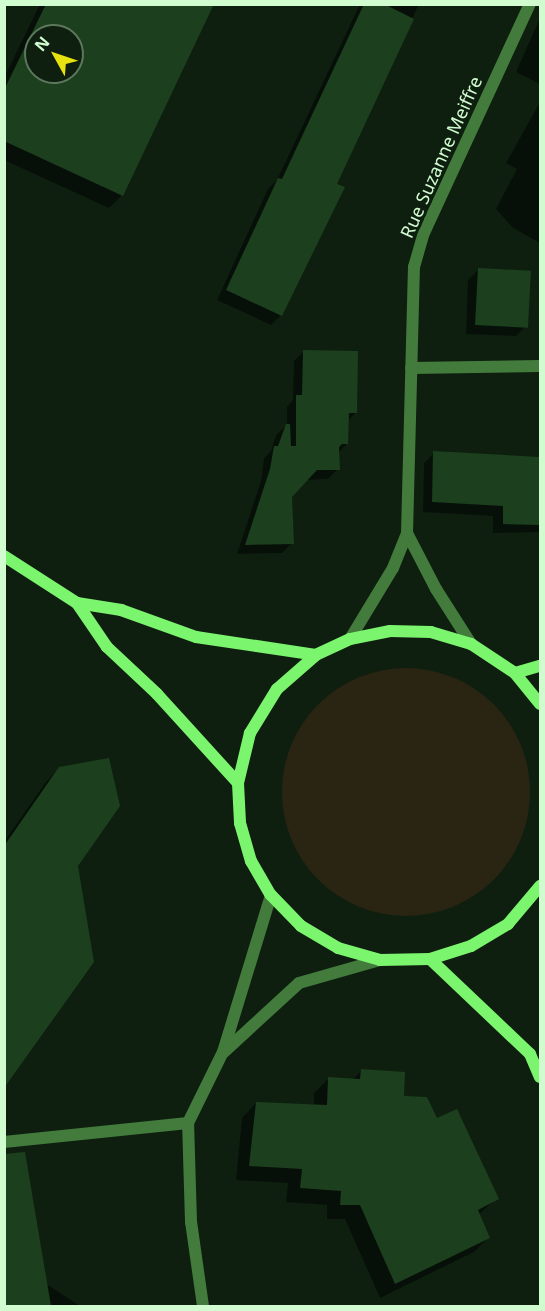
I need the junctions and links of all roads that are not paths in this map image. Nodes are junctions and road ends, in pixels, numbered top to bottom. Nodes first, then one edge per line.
1 (530, 4) edge
2 (540, 366) edge
3 (411, 368) junction
4 (407, 533) junction
5 (4, 556) edge
6 (77, 603) junction
7 (350, 639) junction
8 (471, 644) junction
9 (316, 655) junction
10 (540, 666) edge
11 (515, 673) junction
12 (540, 704) edge
13 (238, 783) junction
14 (539, 889) edge
15 (271, 895) junction
16 (540, 906) edge
17 (430, 959) junction
18 (380, 960) junction
19 (223, 1052) junction
20 (540, 1077) edge
21 (188, 1123) junction
22 (4, 1142) edge
23 (203, 1306) edge

1 - 3 street, Rue Suzanne Meiffre
2 - 3 street
3 - 4 street, Rue Suzanne Meiffre
4 - 7 street, Rue Suzanne Meiffre
4 - 8 street, Rue Suzanne Meiffre
5 - 6 main road
6 - 9 main road
6 - 13 main road
7 - 8 main road
7 - 9 main road
8 - 11 main road
9 - 13 main road
10 - 11 main road
11 - 12 main road
13 - 15 main road
14 - 16 main road
14 - 17 main road
15 - 18 main road
15 - 19 street
17 - 18 main road
17 - 20 main road
18 - 19 street
19 - 21 street
21 - 22 street
21 - 23 street

